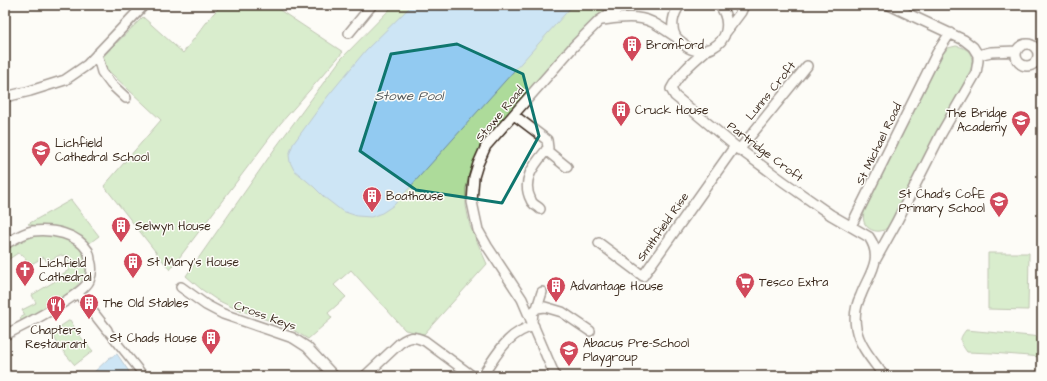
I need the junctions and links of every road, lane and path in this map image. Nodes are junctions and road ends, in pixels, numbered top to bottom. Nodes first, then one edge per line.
1 (144, 5) edge
2 (372, 5) edge
3 (628, 5) edge
4 (680, 5) edge
5 (720, 5) edge
6 (744, 5) edge
7 (889, 5) edge
8 (599, 21) junction
9 (349, 33) dead end
10 (950, 33) junction
11 (725, 34) junction
12 (676, 37) junction
13 (687, 47) junction
14 (708, 50) junction
15 (1017, 51) dead end
16 (97, 54) junction
17 (978, 55) junction
18 (807, 66) dead end
19 (686, 68) junction
20 (5, 98) edge
21 (126, 98) dead end
22 (514, 115) junction
23 (737, 148) junction
24 (546, 150) junction
25 (567, 167) dead end
26 (540, 209) dead end
27 (851, 226) junction
28 (599, 243) dead end
29 (5, 244) edge
30 (876, 259) junction
31 (181, 287) dead end
32 (542, 292) dead end
33 (78, 293) junction
34 (537, 308) junction
35 (533, 324) junction
36 (107, 330) joint
37 (590, 331) dead end
38 (5, 336) edge
39 (144, 376) edge
40 (334, 376) edge
41 (365, 376) edge
42 (475, 376) edge
43 (482, 376) edge
44 (555, 376) edge
45 (884, 376) edge

1 - 16 street
2 - 9 street
3 - 8 street, Stowe Road
4 - 12 street
5 - 11 street
6 - 11 street
7 - 10 street
8 - 12 street
8 - 22 street, Stowe Road
10 - 17 street
10 - 27 street, St Michael Road
11 - 14 street
12 - 13 street
13 - 14 street
13 - 19 street
14 - 19 street
15 - 17 street
16 - 20 street
16 - 21 street
17 - 30 street
18 - 23 street, Lunns Croft
19 - 23 street, Partridge Croft
22 - 24 street
22 - 35 street, Stowe Road
23 - 27 street, Partridge Croft
23 - 28 street, Smithfield Rise
24 - 25 street
24 - 26 street
27 - 30 street
29 - 33 street
30 - 45 street
31 - 40 street, Cross Keys
32 - 34 street
33 - 36 street
33 - 38 street
34 - 35 street
34 - 37 street
35 - 43 street
35 - 44 street, Stowe Road
36 - 39 street
41 - 42 street

